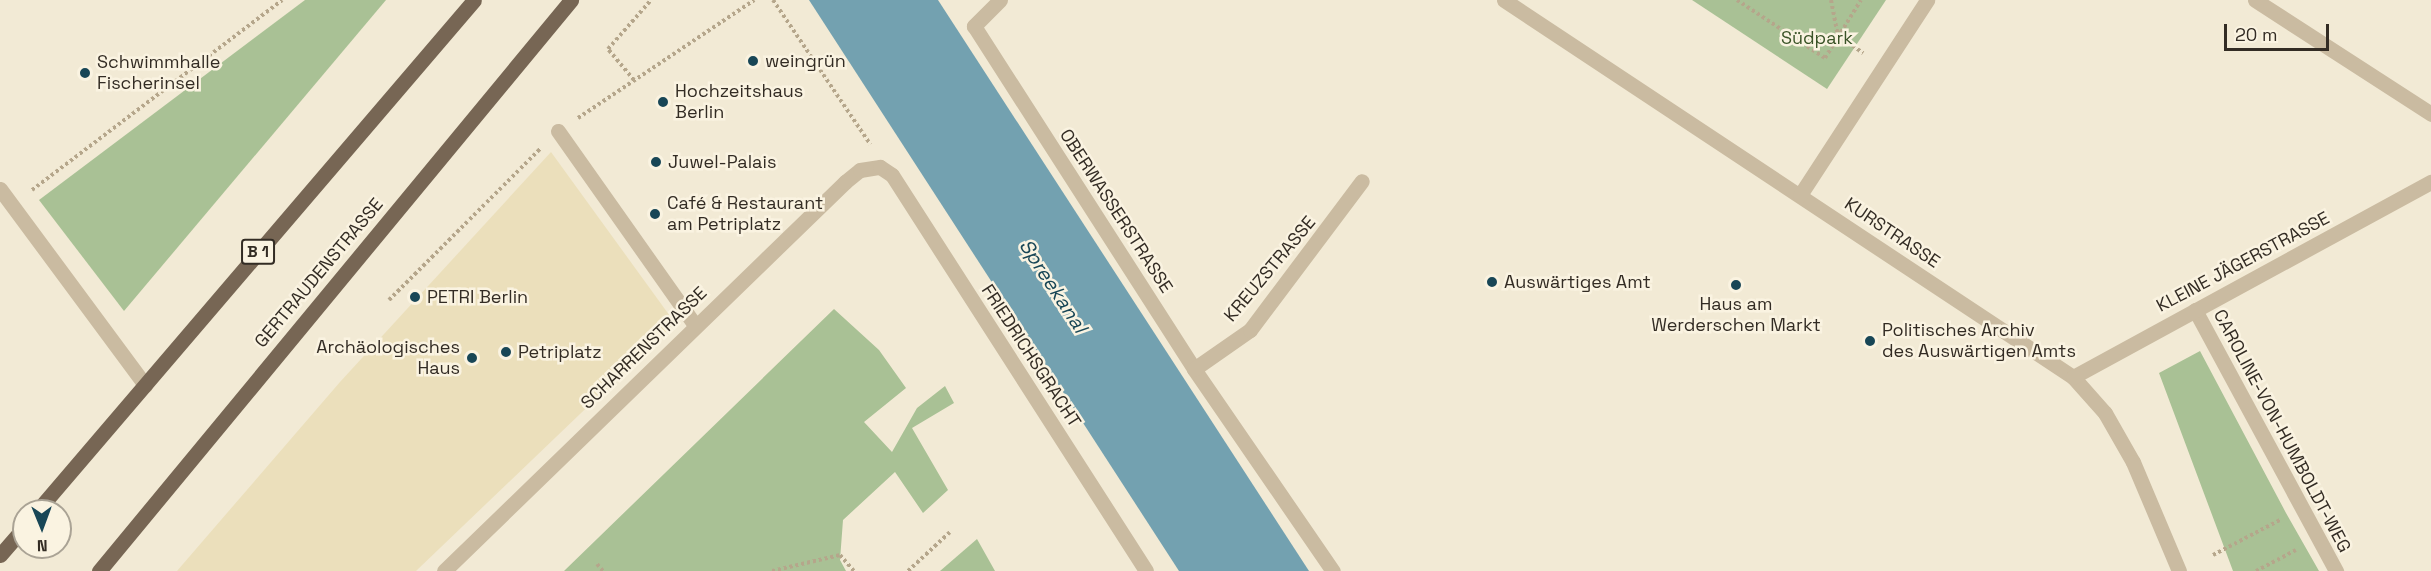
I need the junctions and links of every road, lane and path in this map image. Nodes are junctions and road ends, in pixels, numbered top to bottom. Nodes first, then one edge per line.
1 (282, 0) edge
2 (570, 0) edge
3 (651, 0) edge
4 (754, 0) edge
5 (773, 0) edge
6 (1000, 0) edge
7 (1504, 0) edge
8 (1737, 0) edge
9 (1831, 0) edge
10 (1861, 0) edge
11 (1927, 0) edge
12 (2255, 0) edge
13 (468, 3) edge
14 (1838, 35) junction
15 (1845, 40) dead end
16 (634, 80) junction
17 (2431, 114) edge
18 (558, 131) junction
19 (880, 167) junction
20 (1362, 181) dead end
21 (2431, 182) edge
22 (0, 189) edge
23 (1800, 195) junction
24 (12, 205) junction
25 (389, 300) dead end
26 (2195, 310) junction
27 (695, 324) junction
28 (1194, 369) junction
29 (2073, 377) junction
30 (145, 385) junction
31 (47, 499) edge
32 (2301, 508) junction
33 (950, 532) dead end
34 (2318, 538) junction
35 (12, 540) edge
36 (0, 555) edge
37 (2213, 555) dead end
38 (597, 564) dead end
39 (99, 571) edge
40 (444, 571) edge
41 (603, 571) edge
42 (772, 571) edge
43 (854, 571) edge
44 (908, 571) edge
45 (1146, 571) edge
46 (1334, 571) edge
47 (2179, 571) edge
48 (2256, 571) edge
49 (2336, 571) edge

1 - 24 path
2 - 39 main road, GERTRAUDENSTRASSE
3 - 16 path
4 - 16 path
5 - 19 path
6 - 28 street, OBERWASSERSTRASSE
7 - 23 street, KURSTRASSE
8 - 14 path
9 - 14 path
10 - 14 path
11 - 23 street
12 - 17 street
13 - 30 main road, B 1
14 - 15 path
16 - 18 path
18 - 25 path
18 - 27 street
19 - 27 street, SCHARRENSTRASSE
19 - 45 street, FRIEDRICHSGRACHT
20 - 28 street, KREUZSTRASSE
21 - 26 street, KLEINE JÄGERSTRASSE
22 - 24 street
23 - 29 street, KURSTRASSE
24 - 30 street
26 - 29 street, KLEINE JÄGERSTRASSE
26 - 32 street, CAROLINE-VON-HUMBOLDT-WEG
27 - 40 street, SCHARRENSTRASSE
28 - 46 street, OBERWASSERSTRASSE
29 - 47 street, KURSTRASSE
30 - 31 main road, B 1
32 - 34 street, CAROLINE-VON-HUMBOLDT-WEG
32 - 37 path
33 - 44 path
34 - 48 path
34 - 49 street, CAROLINE-VON-HUMBOLDT-WEG
35 - 36 main road
38 - 41 path
42 - 43 path

